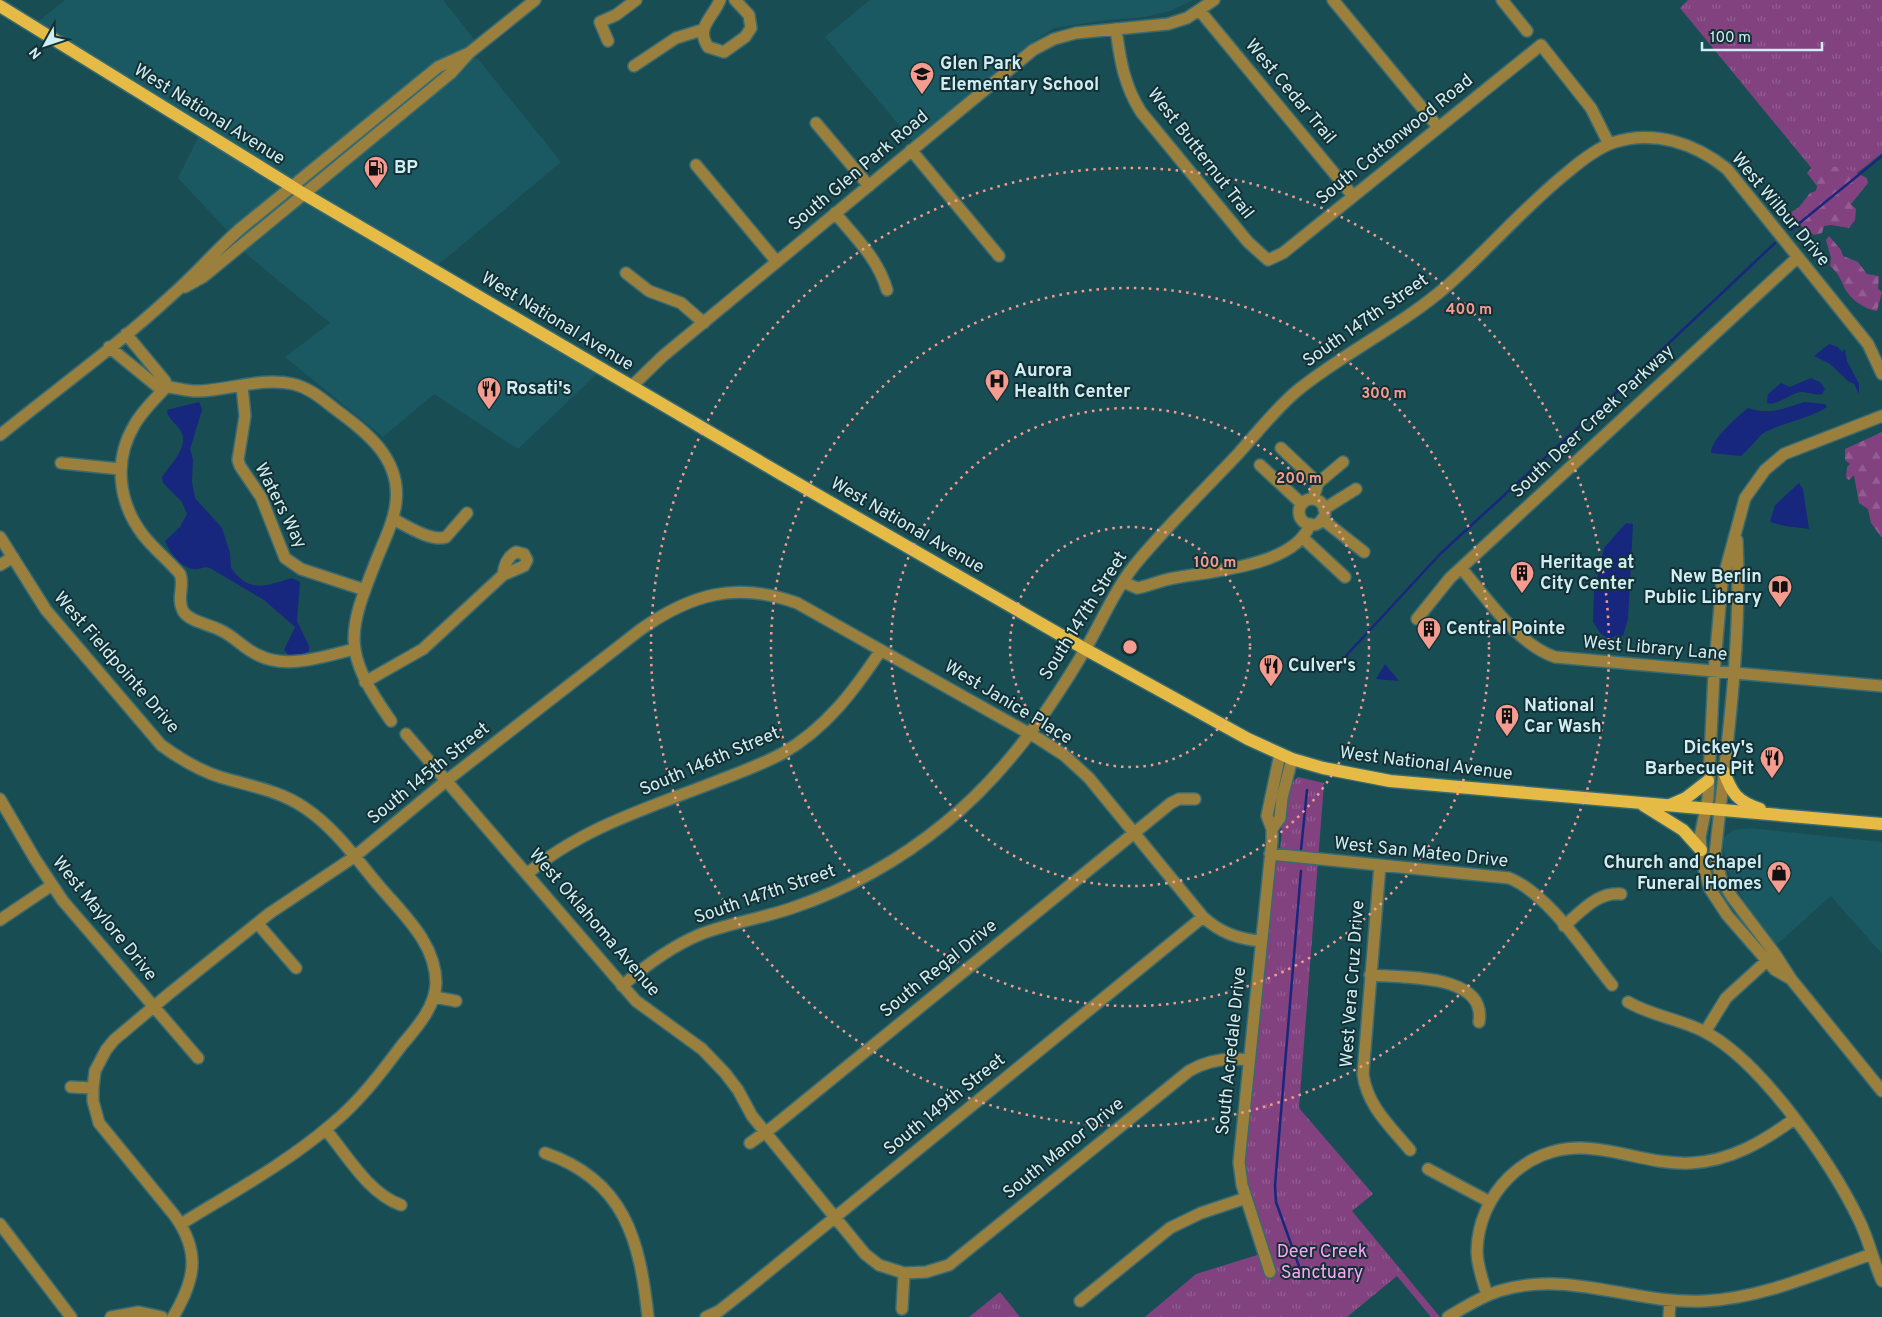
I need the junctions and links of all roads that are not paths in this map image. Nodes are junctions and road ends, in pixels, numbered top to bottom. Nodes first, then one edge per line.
1 (535, 0) edge
2 (636, 0) edge
3 (720, 0) edge
4 (736, 0) edge
5 (1214, 0) edge
6 (1333, 0) edge
7 (1502, 0) edge
8 (0, 6) edge
9 (1200, 11) junction
10 (1116, 29) junction
11 (702, 30) junction
12 (1527, 31) dead end
13 (608, 41) dead end
14 (469, 54) junction
15 (634, 66) dead end
16 (816, 123) dead end
17 (1438, 127) junction
18 (1609, 144) junction
19 (911, 150) junction
20 (696, 165) dead end
21 (869, 186) junction
22 (292, 187) junction
23 (304, 194) junction
24 (1353, 196) junction
25 (835, 213) junction
26 (999, 256) dead end
27 (1798, 257) junction
28 (1270, 260) joint
29 (777, 262) junction
30 (626, 273) dead end
31 (887, 290) dead end
32 (173, 295) junction
33 (704, 323) junction
34 (126, 334) junction
35 (109, 348) junction
36 (1882, 374) edge
37 (167, 386) junction
38 (242, 386) junction
39 (632, 386) junction
40 (1882, 416) edge
41 (0, 435) edge
42 (1281, 448) dead end
43 (1343, 462) dead end
44 (61, 463) dead end
45 (1260, 465) dead end
46 (120, 469) junction
47 (1318, 483) junction
48 (1356, 489) dead end
49 (1313, 499) junction
50 (1302, 504) junction
51 (467, 513) dead end
52 (1323, 514) junction
53 (393, 519) junction
54 (1310, 524) junction
55 (1737, 528) junction
56 (0, 537) edge
57 (1303, 538) junction
58 (1364, 552) dead end
59 (13, 557) junction
60 (0, 565) edge
61 (1461, 568) junction
62 (503, 575) dead end
63 (1346, 577) dead end
64 (1124, 582) junction
65 (365, 590) junction
66 (738, 592) joint
67 (1417, 619) dead end
68 (355, 649) junction
69 (1085, 649) junction
70 (881, 650) junction
71 (1714, 673) junction
72 (1735, 674) junction
73 (366, 682) junction
74 (1882, 686) edge
75 (391, 721) dead end
76 (406, 734) dead end
77 (1031, 734) junction
78 (1280, 754) junction
79 (1292, 759) junction
80 (1724, 772) junction
81 (446, 781) junction
82 (1708, 781) junction
83 (0, 799) edge
84 (1195, 799) dead end
85 (1643, 804) junction
86 (1668, 806) junction
87 (1706, 808) junction
88 (1720, 810) junction
89 (1781, 816) junction
90 (1882, 824) edge
91 (1272, 829) junction
92 (1134, 832) junction
93 (1700, 850) junction
94 (1270, 854) junction
95 (354, 857) junction
96 (1380, 865) junction
97 (527, 874) junction
98 (52, 884) junction
99 (1621, 894) dead end
100 (1203, 917) junction
101 (0, 920) edge
102 (258, 924) junction
103 (1564, 926) junction
104 (1261, 942) junction
105 (1771, 957) junction
106 (296, 968) dead end
107 (1370, 975) junction
108 (622, 986) junction
109 (1612, 986) dead end
110 (434, 997) junction
111 (456, 1001) dead end
112 (1628, 1002) dead end
113 (153, 1007) junction
114 (1479, 1022) dead end
115 (1705, 1032) junction
116 (198, 1058) dead end
117 (1248, 1060) junction
118 (71, 1087) dead end
119 (93, 1088) junction
120 (1882, 1091) edge
121 (1794, 1119) junction
122 (326, 1130) junction
123 (764, 1132) junction
124 (750, 1143) dead end
125 (1410, 1150) dead end
126 (545, 1152) dead end
127 (1428, 1169) dead end
128 (1246, 1198) junction
129 (1490, 1202) junction
130 (401, 1205) dead end
131 (834, 1218) junction
132 (0, 1224) edge
133 (181, 1224) junction
134 (1872, 1254) junction
135 (1270, 1272) dead end
136 (904, 1273) junction
137 (1882, 1280) edge
138 (1487, 1295) junction
139 (1080, 1301) dead end
140 (1670, 1301) junction
141 (902, 1309) dead end
142 (71, 1317) edge
143 (111, 1317) edge
144 (162, 1317) edge
145 (173, 1317) edge
146 (648, 1317) edge
147 (706, 1317) edge
148 (1448, 1317) edge
149 (1669, 1317) edge

1 - 14 street
2 - 13 street
3 - 11 street
4 - 11 street
5 - 9 street, South Glen Park Road
6 - 17 street
7 - 12 street
8 - 22 main road, West National Avenue
9 - 10 street, South Glen Park Road
9 - 24 street, West Cedar Trail
10 - 19 street, South Glen Park Road
10 - 28 street, West Butternut Trail
11 - 15 street
14 - 22 street
14 - 23 street
16 - 21 street
17 - 18 street, South Cottonwood Road
17 - 24 street, South Cottonwood Road
18 - 27 street, West Wilbur Drive
18 - 64 street, South 147th Street
19 - 21 street, South Glen Park Road
19 - 26 street
20 - 29 street
21 - 25 street, South Glen Park Road
22 - 23 main road, West National Avenue
22 - 32 street
23 - 32 street
23 - 39 main road, West National Avenue
24 - 28 street, South Cottonwood Road
25 - 29 street, South Glen Park Road
25 - 31 street
27 - 36 street, West Wilbur Drive
27 - 61 street, South Deer Creek Parkway
29 - 33 street, South Glen Park Road
30 - 33 street
32 - 34 street
33 - 39 street, South Glen Park Road
34 - 35 street
34 - 37 street
35 - 37 street
35 - 41 street
37 - 38 street
37 - 46 street
38 - 53 street
38 - 65 street, Waters Way
39 - 69 main road, West National Avenue
40 - 55 street
42 - 47 street
43 - 47 street
44 - 46 street
45 - 50 street
46 - 68 street
47 - 49 street
48 - 52 street
49 - 50 street
49 - 52 street
50 - 54 street
51 - 53 street
52 - 54 street
52 - 58 street
53 - 65 street
54 - 57 street
55 - 71 street
55 - 72 street
56 - 59 street, West Fieldpointe Drive
57 - 63 street
57 - 64 street
59 - 60 street
59 - 95 street, West Fieldpointe Drive
61 - 67 street, South Deer Creek Parkway
61 - 71 street, West Library Lane
62 - 73 street
64 - 69 street, South 147th Street
65 - 68 street
66 - 70 street, West Janice Place
66 - 81 street, South 145th Street
68 - 73 street
69 - 77 street, South 147th Street
69 - 78 main road, West National Avenue
70 - 77 street, West Janice Place
70 - 97 street, South 146th Street
71 - 72 street, West Library Lane
71 - 82 street
72 - 74 street, West Library Lane
72 - 80 street
73 - 75 street
76 - 81 street, West Oklahoma Avenue
77 - 92 street, West Janice Place
77 - 108 street, South 147th Street
78 - 79 main road, West National Avenue
78 - 91 street, South Acredale Drive
79 - 85 main road, West National Avenue
79 - 91 street, South Acredale Drive
80 - 88 street
80 - 89 main road
81 - 95 street, South 145th Street
81 - 97 street, West Oklahoma Avenue
82 - 86 main road
82 - 87 street
83 - 98 street, West Maylore Drive
84 - 92 street, South Regal Drive
85 - 86 main road, West National Avenue
85 - 93 main road
86 - 87 main road, West National Avenue
87 - 88 main road, West National Avenue
87 - 93 street
88 - 89 main road, West National Avenue
88 - 105 street
89 - 90 main road, West National Avenue
91 - 94 street, South Acredale Drive
92 - 100 street, West Janice Place
92 - 123 street, South Regal Drive
93 - 105 street
94 - 96 street, West San Mateo Drive
94 - 104 street, South Acredale Drive
95 - 102 street, South 145th Street
95 - 110 street, West Fieldpointe Drive
96 - 103 street, West San Mateo Drive
96 - 107 street, West Vera Cruz Drive
97 - 108 street, West Oklahoma Avenue
98 - 101 street
98 - 113 street, West Maylore Drive
99 - 103 street
100 - 104 street, West Janice Place
100 - 131 street, South 149th Street
102 - 106 street
102 - 113 street, South 145th Street
103 - 109 street, West San Mateo Drive
104 - 117 street, South Acredale Drive
105 - 115 street
105 - 120 street
107 - 114 street
107 - 125 street, West Vera Cruz Drive
108 - 123 street, West Oklahoma Avenue
110 - 111 street
110 - 122 street, West Fieldpointe Drive
112 - 115 street
113 - 116 street, West Maylore Drive
113 - 119 street, South 145th Street
115 - 121 street
117 - 128 street, South Acredale Drive
117 - 136 street, South Manor Drive
118 - 119 street
119 - 133 street, South 145th Street
121 - 129 street
121 - 134 street
122 - 130 street
122 - 133 street, West Fieldpointe Drive
123 - 124 street, South Regal Drive
123 - 131 street, West Oklahoma Avenue
126 - 146 street
127 - 129 street
128 - 135 street, South Acredale Drive
128 - 139 street
129 - 138 street
131 - 136 street, West Oklahoma Avenue
131 - 147 street, South 149th Street
132 - 142 street
133 - 145 street, South 145th Street
134 - 137 street
134 - 140 street
136 - 141 street
138 - 140 street
138 - 148 street
140 - 149 street
143 - 144 street

